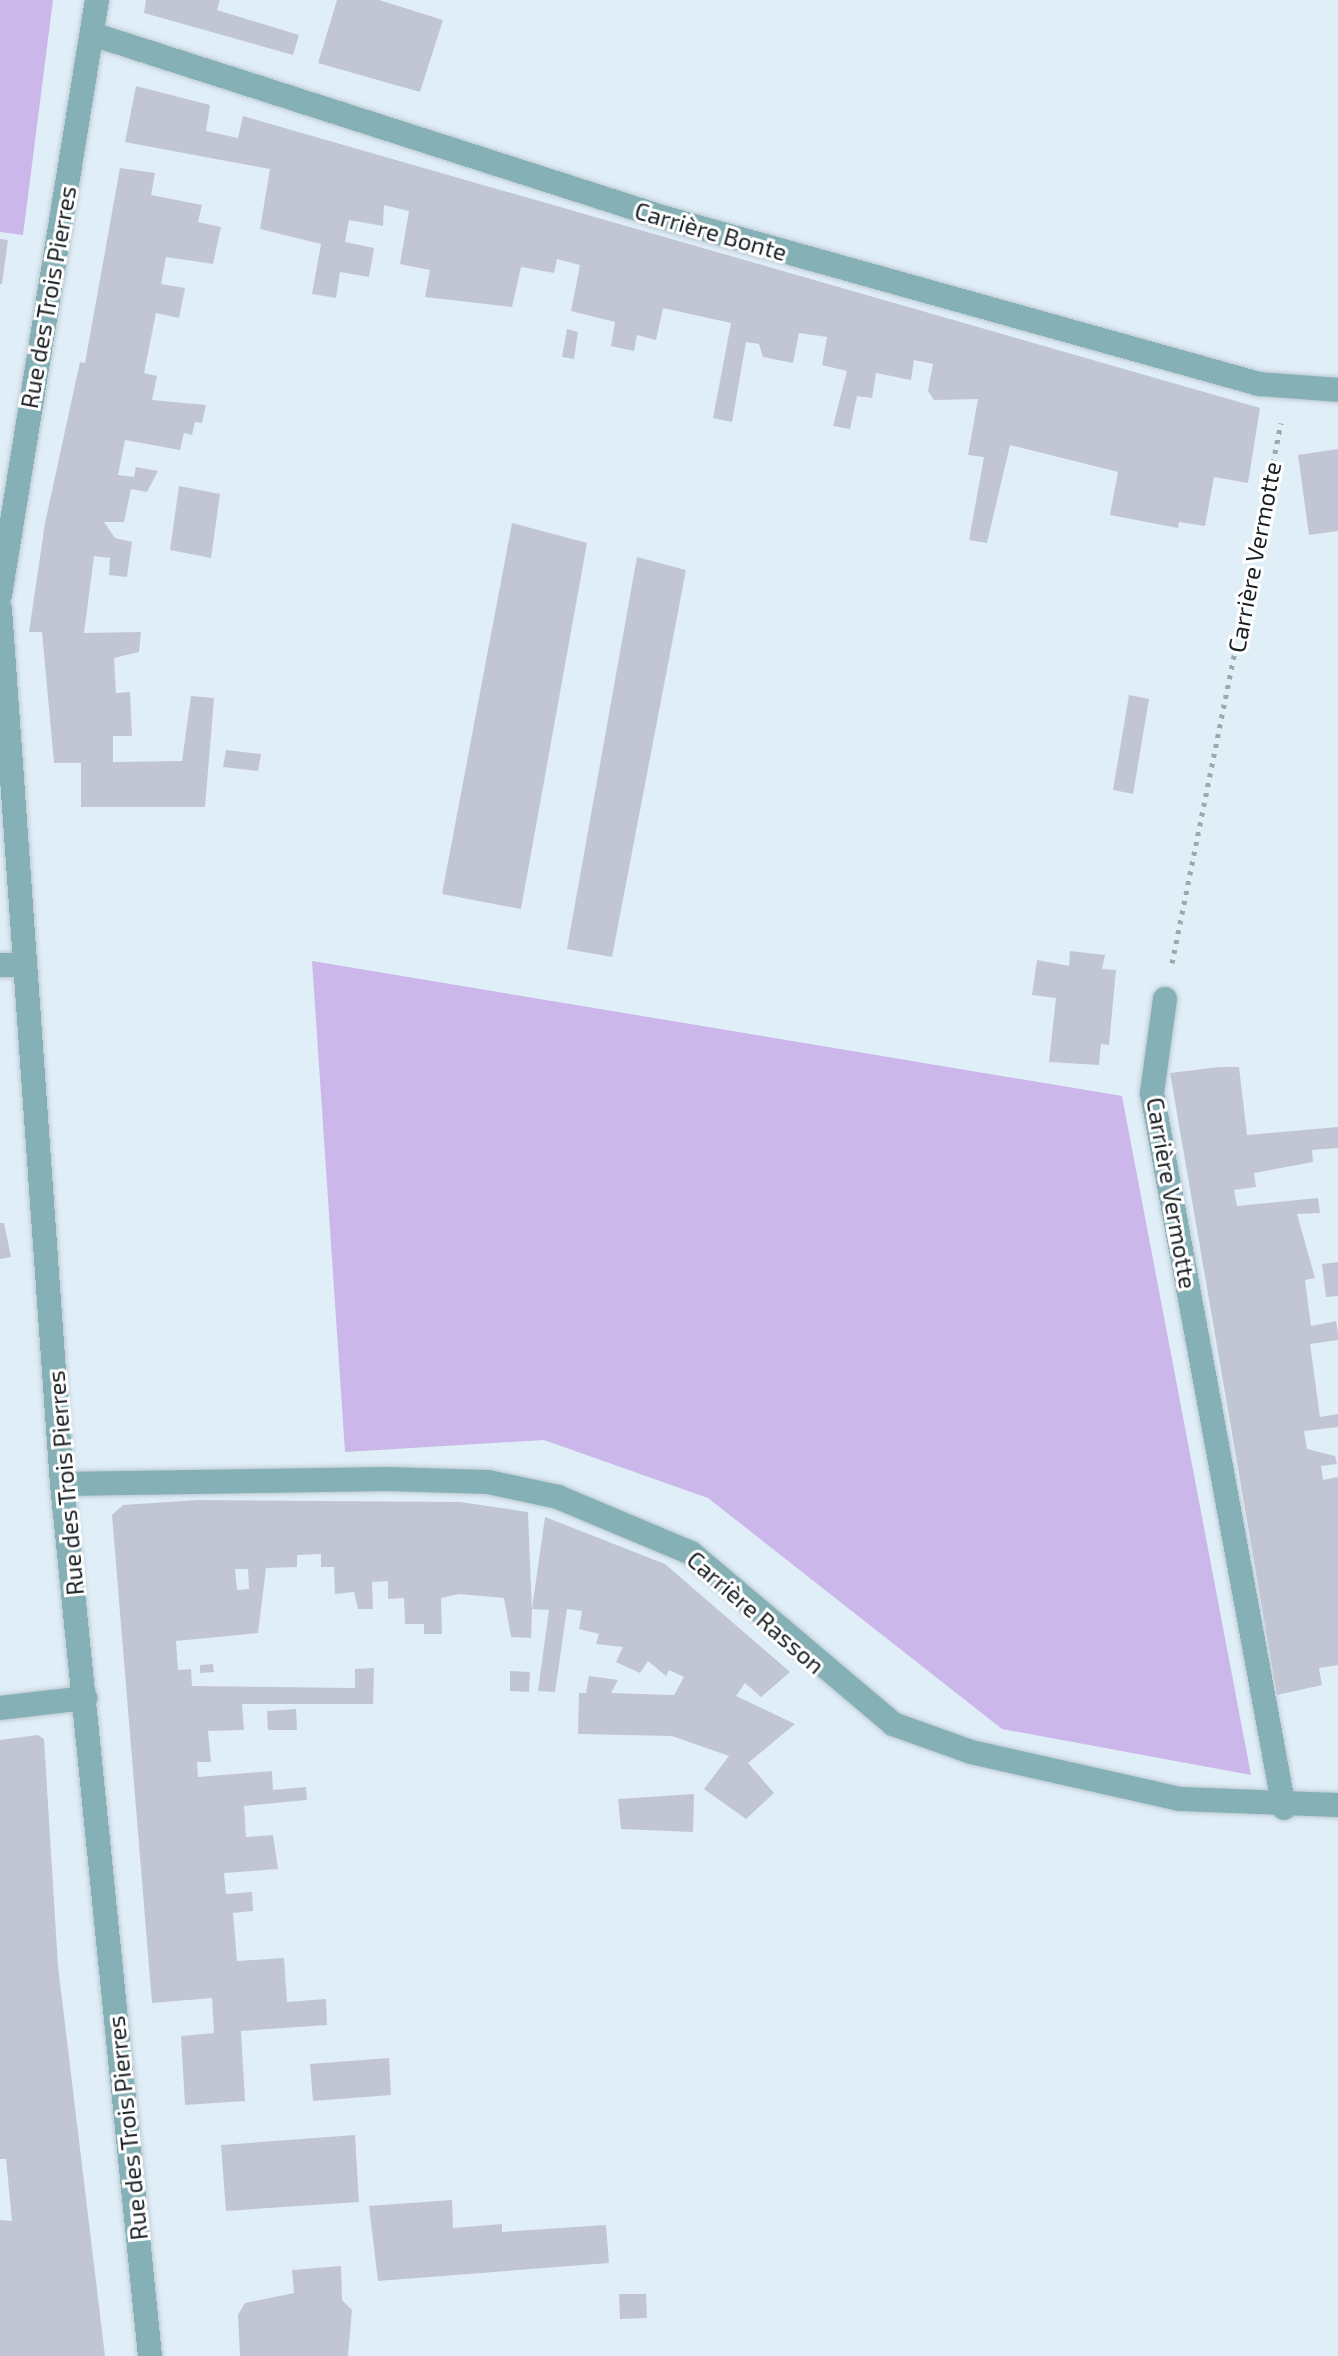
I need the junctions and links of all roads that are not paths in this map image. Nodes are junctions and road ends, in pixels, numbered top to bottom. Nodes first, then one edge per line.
1 (97, 0) edge
2 (92, 34) junction
3 (1338, 390) edge
4 (0, 595) edge
5 (0, 609) edge
6 (0, 965) edge
7 (25, 965) junction
8 (1165, 999) road end
9 (62, 1484) junction
10 (85, 1698) junction
11 (0, 1708) edge
12 (1338, 1805) edge
13 (1284, 1808) junction
14 (150, 2356) edge

1 - 2 street, Rue des Trois Pierres
2 - 3 street, Carrière Bonte
2 - 4 street, Rue des Trois Pierres
5 - 7 street, Rue des Trois Pierres
6 - 7 street
7 - 9 street, Rue des Trois Pierres
8 - 13 street, Carrière Vermotte
9 - 10 street, Rue des Trois Pierres
9 - 13 street, Carrière Rasson
10 - 11 street
10 - 14 street, Rue des Trois Pierres
12 - 13 street, Carrière Rasson

